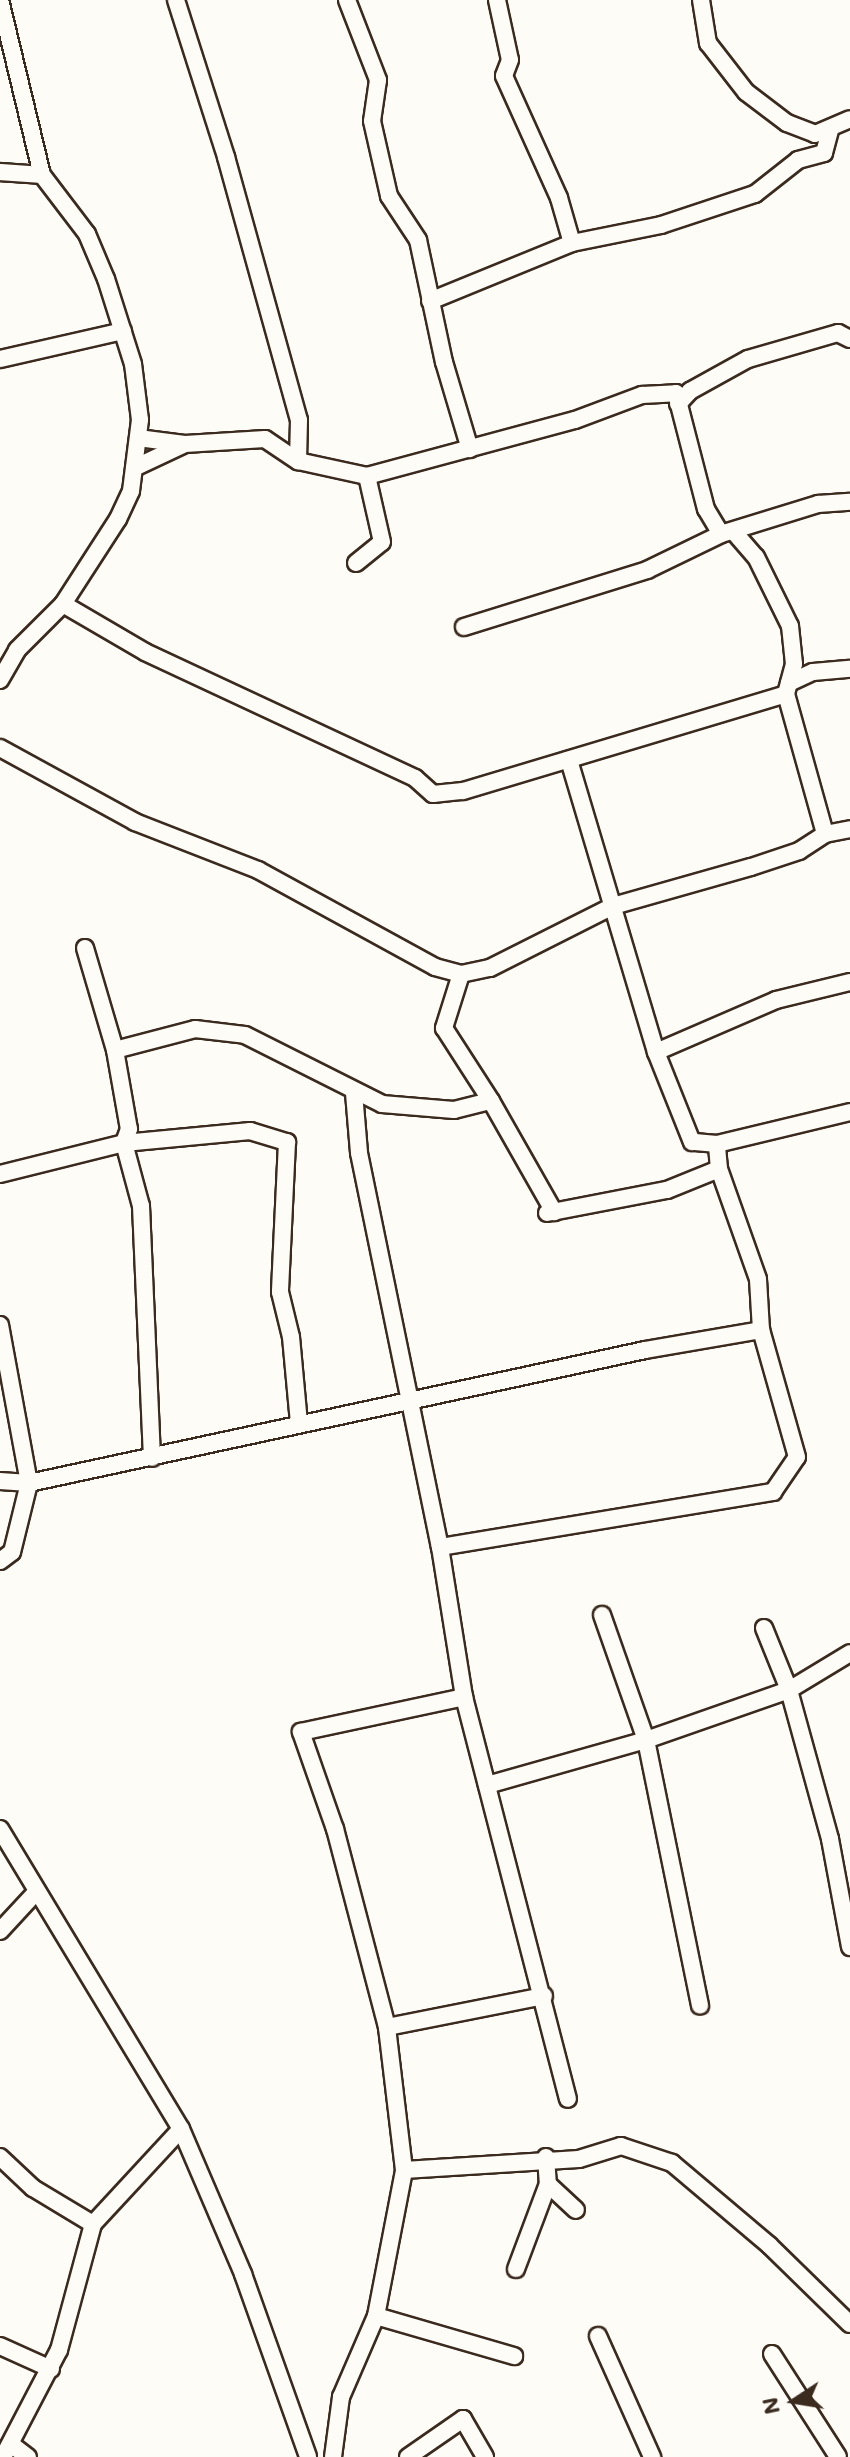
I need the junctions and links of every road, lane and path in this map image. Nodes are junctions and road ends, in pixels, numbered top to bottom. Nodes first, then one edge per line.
1 (176, 0) edge
2 (347, 0) edge
3 (497, 0) edge
4 (701, 0) edge
5 (3, 2) edge
6 (850, 119) edge
7 (823, 132) junction
8 (0, 172) edge
9 (42, 175) junction
10 (572, 243) junction
11 (430, 301) junction
12 (123, 331) junction
13 (850, 339) edge
14 (0, 359) edge
15 (678, 404) junction
16 (138, 438) junction
17 (185, 444) junction
18 (470, 449) junction
19 (298, 461) junction
20 (134, 468) junction
21 (367, 476) junction
22 (850, 502) edge
23 (728, 533) junction
24 (356, 563) dead end
25 (63, 604) junction
26 (464, 627) dead end
27 (794, 664) junction
28 (850, 669) edge
29 (813, 672) junction
30 (0, 680) edge
31 (788, 689) junction
32 (0, 748) edge
33 (569, 760) junction
34 (850, 829) edge
35 (825, 834) junction
36 (613, 906) junction
37 (85, 948) dead end
38 (461, 974) junction
39 (850, 982) edge
40 (115, 1050) junction
41 (656, 1052) junction
42 (354, 1093) junction
43 (491, 1101) junction
44 (850, 1112) edge
45 (124, 1143) junction
46 (717, 1144) junction
47 (719, 1169) junction
48 (0, 1174) edge
49 (0, 1325) edge
50 (761, 1330) junction
51 (5, 1393) edge
52 (407, 1403) junction
53 (299, 1424) junction
54 (152, 1458) junction
55 (0, 1481) edge
56 (29, 1483) junction
57 (440, 1547) junction
58 (0, 1561) edge
59 (602, 1615) dead end
60 (764, 1628) dead end
61 (850, 1653) edge
62 (789, 1690) junction
63 (464, 1697) junction
64 (646, 1740) junction
65 (487, 1785) junction
66 (0, 1829) edge
67 (37, 1891) junction
68 (0, 1931) edge
69 (850, 1947) edge
70 (544, 1996) junction
71 (700, 2006) dead end
72 (387, 2027) junction
73 (568, 2099) dead end
74 (181, 2129) junction
75 (0, 2157) edge
76 (546, 2157) junction
77 (404, 2170) junction
78 (548, 2184) junction
79 (576, 2210) dead end
80 (93, 2224) junction
81 (516, 2269) dead end
82 (376, 2316) junction
83 (848, 2319) edge
84 (598, 2336) dead end
85 (0, 2346) edge
86 (772, 2354) dead end
87 (514, 2356) dead end
88 (51, 2369) junction
89 (8, 2451) edge
90 (28, 2457) edge
91 (308, 2457) edge
92 (333, 2457) edge
93 (408, 2457) edge
94 (485, 2457) edge
95 (652, 2457) edge
96 (838, 2457) edge

1 - 19 street
2 - 11 street
3 - 10 street
4 - 7 street
5 - 9 street
6 - 7 street
7 - 10 street
8 - 9 street
9 - 12 street
10 - 11 street
11 - 18 street
12 - 14 street
12 - 16 street
13 - 15 street
15 - 18 street
15 - 23 street
16 - 17 street
16 - 20 street
17 - 19 street
17 - 20 street
18 - 21 street
19 - 21 street
20 - 25 street
21 - 24 street
22 - 23 street
23 - 26 street
23 - 27 street
25 - 30 street
25 - 33 street
27 - 29 street
27 - 31 street
28 - 29 street
29 - 31 street
31 - 33 street
31 - 35 street
32 - 38 street
33 - 36 street
34 - 35 street
35 - 36 street
36 - 38 street
36 - 41 street
37 - 40 street
38 - 43 street
39 - 41 street
40 - 42 street
40 - 45 street
41 - 46 street
42 - 43 street
42 - 52 street
43 - 47 street
44 - 46 street
45 - 48 street
45 - 53 street
45 - 54 street
46 - 47 street
47 - 50 street
49 - 51 street
50 - 52 street
50 - 57 street
51 - 56 street
52 - 53 street
52 - 57 street
53 - 54 street
54 - 56 street
55 - 56 street
56 - 58 street
57 - 63 street
59 - 64 street
60 - 62 street
61 - 62 street
62 - 64 street
62 - 69 street
63 - 65 street
63 - 72 street
64 - 65 street
64 - 71 street
65 - 70 street
66 - 67 street
67 - 68 street
67 - 74 street
70 - 72 street
70 - 73 street
72 - 77 street
74 - 80 street
74 - 91 street
75 - 80 street
76 - 77 street
76 - 78 street
76 - 83 street
77 - 82 street
78 - 79 street
78 - 81 street
80 - 88 street
82 - 87 street
82 - 92 street
84 - 95 street
85 - 88 street
86 - 96 street
88 - 89 street
89 - 90 street
93 - 94 street

